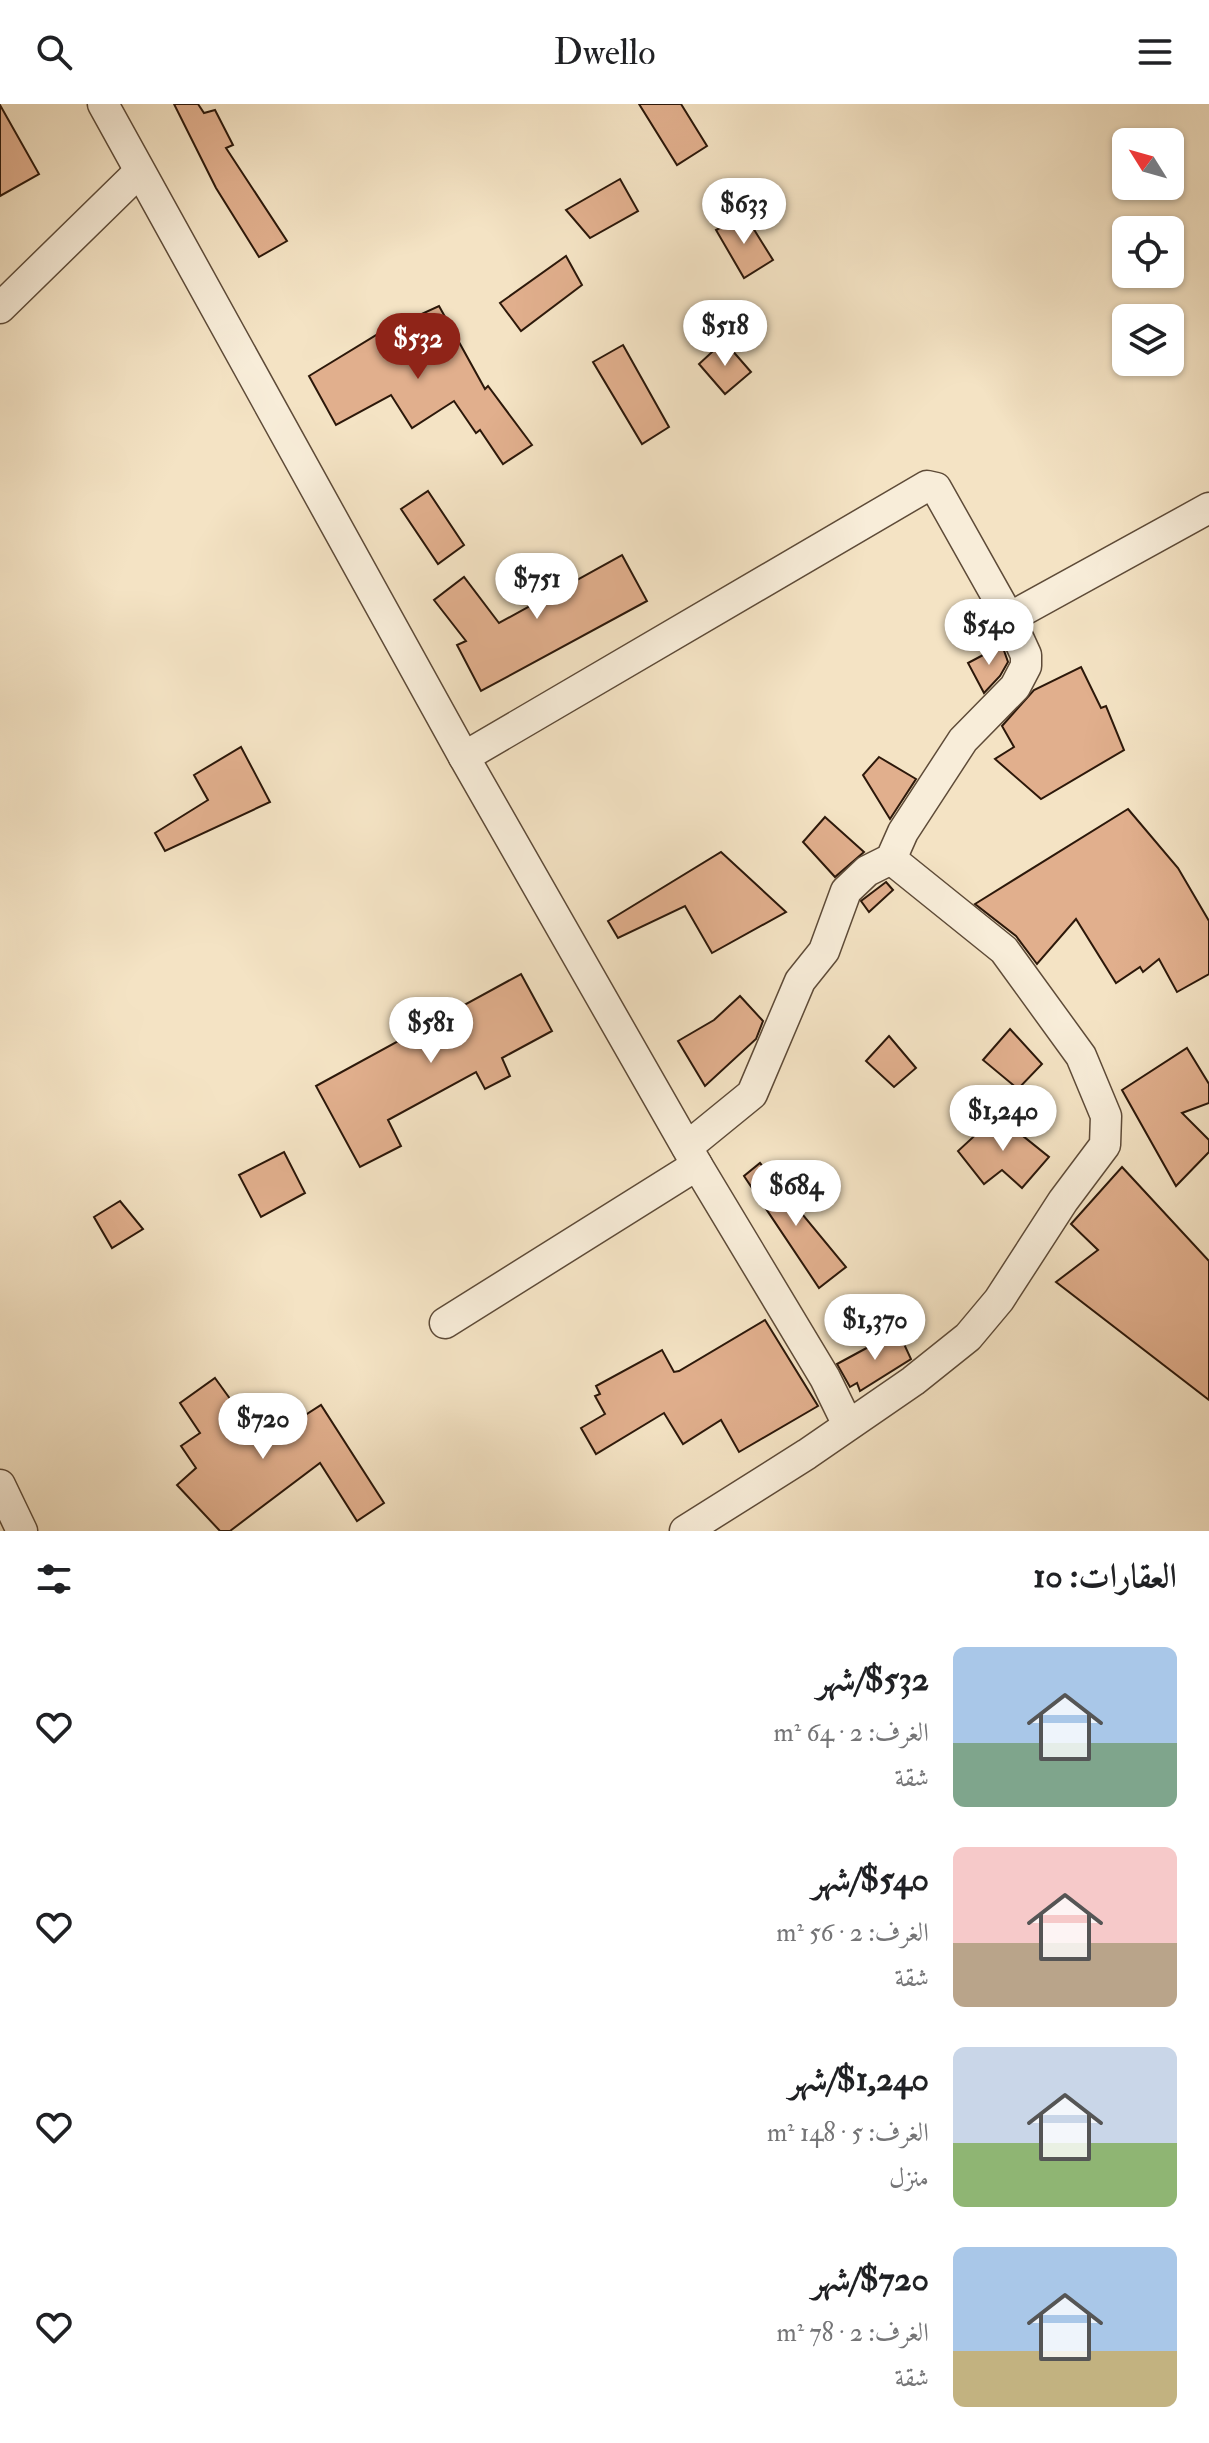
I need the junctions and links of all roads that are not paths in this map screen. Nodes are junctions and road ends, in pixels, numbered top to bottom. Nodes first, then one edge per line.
1 (103, 104) edge
2 (138, 173) junction
3 (0, 308) edge
4 (1209, 508) edge
5 (1009, 618) junction
6 (464, 757) junction
7 (891, 859) junction
8 (692, 1156) junction
9 (445, 1323) dead end
10 (848, 1425) junction
11 (0, 1485) edge
12 (22, 1531) edge
13 (685, 1531) edge

1 - 2 street
2 - 3 street
2 - 6 street
4 - 5 street
5 - 6 street
5 - 7 street
6 - 8 street
7 - 8 street
7 - 10 street
8 - 9 street
8 - 10 street
10 - 13 street
11 - 12 street

